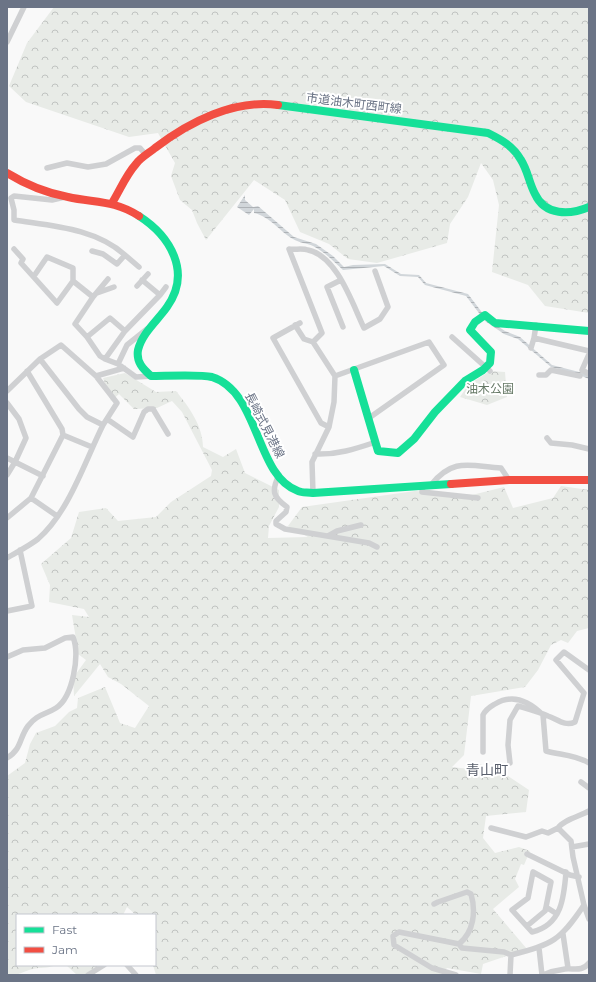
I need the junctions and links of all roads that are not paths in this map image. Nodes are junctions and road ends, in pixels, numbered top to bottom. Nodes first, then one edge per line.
1 (24, 7) edge
2 (7, 42) edge
3 (146, 155) junction
4 (47, 168) dead end
5 (7, 173) edge
6 (67, 197) junction
7 (112, 203) junction
8 (589, 207) edge
9 (14, 249) dead end
10 (92, 251) dead end
11 (125, 255) junction
12 (139, 267) dead end
13 (374, 271) dead end
14 (148, 274) dead end
15 (34, 276) junction
16 (108, 279) dead end
17 (142, 280) junction
18 (341, 280) junction
19 (73, 281) junction
20 (137, 286) dead end
21 (114, 287) dead end
22 (166, 287) dead end
23 (95, 295) junction
24 (160, 295) junction
25 (154, 324) junction
26 (536, 325) junction
27 (343, 327) dead end
28 (125, 331) junction
29 (589, 331) edge
30 (87, 337) junction
31 (452, 337) dead end
32 (534, 338) junction
33 (313, 342) junction
34 (531, 348) dead end
35 (589, 352) edge
36 (40, 359) junction
37 (105, 359) junction
38 (118, 364) junction
39 (124, 368) junction
40 (354, 370) junction
41 (489, 370) junction
42 (582, 370) junction
43 (27, 371) junction
44 (589, 374) edge
45 (539, 375) dead end
46 (96, 376) junction
47 (151, 376) junction
48 (334, 376) junction
49 (7, 391) edge
50 (7, 402) edge
51 (369, 418) junction
52 (105, 422) junction
53 (329, 427) junction
54 (168, 434) dead end
55 (63, 435) junction
56 (547, 438) dead end
57 (376, 442) junction
58 (92, 447) junction
59 (589, 449) edge
60 (315, 454) junction
61 (7, 458) edge
62 (15, 462) junction
63 (7, 475) edge
64 (279, 475) junction
65 (43, 476) junction
66 (509, 480) junction
67 (589, 480) edge
68 (427, 485) junction
69 (312, 493) junction
70 (31, 498) junction
71 (478, 498) dead end
72 (57, 516) junction
73 (7, 518) edge
74 (361, 525) dead end
75 (328, 536) junction
76 (377, 547) dead end
77 (20, 550) junction
78 (7, 558) edge
79 (7, 611) edge
80 (7, 657) edge
81 (589, 670) edge
82 (543, 715) junction
83 (483, 752) dead end
84 (7, 758) edge
85 (510, 763) dead end
86 (589, 763) edge
87 (581, 782) dead end
88 (589, 788) edge
89 (589, 811) edge
90 (491, 828) dead end
91 (558, 828) junction
92 (589, 844) edge
93 (572, 847) junction
94 (527, 854) dead end
95 (566, 872) junction
96 (579, 877) junction
97 (434, 904) dead end
98 (584, 905) junction
99 (546, 907) junction
100 (557, 914) junction
101 (589, 919) edge
102 (526, 926) junction
103 (563, 934) junction
104 (459, 944) junction
105 (539, 948) junction
106 (511, 955) junction
107 (589, 963) edge
108 (102, 966) edge
109 (128, 966) edge
110 (568, 968) junction
111 (88, 975) edge
112 (136, 975) edge
113 (456, 975) edge
114 (510, 975) edge
115 (543, 975) edge

1 - 2 street
3 - 4 street
3 - 7 street, 市道油木町西町線
3 - 8 street, 市道油木町西町線
5 - 6 street
6 - 7 street
6 - 11 street
7 - 25 street
9 - 15 street
10 - 11 street
11 - 12 street
13 - 18 street
14 - 17 street
15 - 19 street
15 - 19 street
16 - 23 street
17 - 20 street
17 - 24 street
18 - 27 street
18 - 33 street
19 - 23 street
21 - 23 street
22 - 24 street
23 - 30 street
24 - 28 street
25 - 38 street
25 - 47 street
26 - 29 street
26 - 32 street
26 - 41 street
28 - 30 street
28 - 37 street
30 - 37 street
31 - 41 street
32 - 34 street
32 - 35 street
33 - 48 street
33 - 53 street
35 - 42 street
36 - 43 street
36 - 46 street
36 - 52 street
37 - 38 street
38 - 39 street
39 - 46 street
39 - 47 street
40 - 48 street
40 - 51 street
40 - 51 street
41 - 57 street
42 - 44 street
42 - 45 street
43 - 49 street
43 - 55 street
46 - 52 street
47 - 64 street, 長崎式見港線
48 - 53 street
50 - 62 street
51 - 57 street
52 - 54 street
52 - 58 street
53 - 60 street
55 - 58 street
55 - 65 street
56 - 59 street
57 - 60 street
58 - 72 street
60 - 69 street
61 - 62 street
62 - 63 street
62 - 65 street
64 - 69 street, 長崎式見港線
64 - 75 street
65 - 70 street
66 - 67 street, 長崎式見港線
66 - 68 street, 長崎式見港線
66 - 68 street
68 - 69 street, 長崎式見港線
68 - 71 street
70 - 72 street
70 - 73 street
72 - 77 street
74 - 75 street
75 - 76 street
77 - 78 street
77 - 79 street
80 - 84 street
81 - 82 street
82 - 83 street
82 - 85 street
82 - 86 street
87 - 88 street
89 - 91 street
90 - 91 street
91 - 93 street
92 - 93 street
93 - 96 street
94 - 95 street
95 - 96 street
95 - 100 street
96 - 98 street
97 - 104 street
98 - 101 street
98 - 103 street
99 - 100 street
99 - 102 street
99 - 102 street
100 - 102 street
103 - 105 street
103 - 110 street
104 - 106 street
104 - 113 street
105 - 106 street
105 - 115 street
106 - 114 street
107 - 110 street
108 - 111 street
109 - 112 street
110 - 115 street

